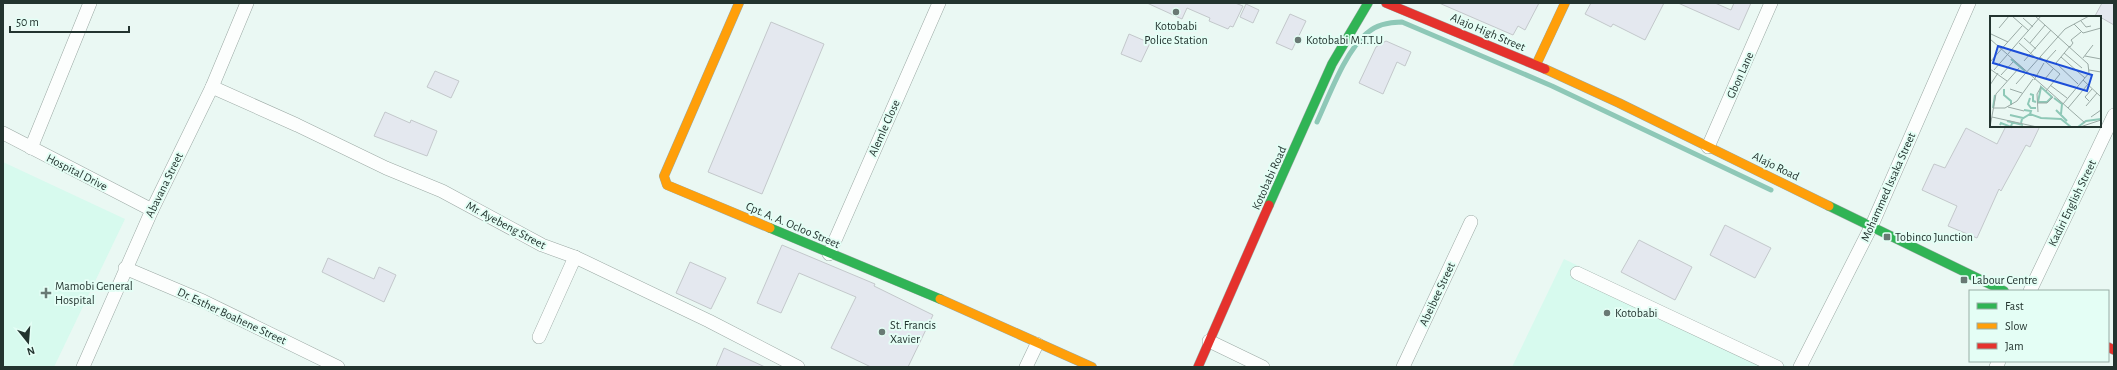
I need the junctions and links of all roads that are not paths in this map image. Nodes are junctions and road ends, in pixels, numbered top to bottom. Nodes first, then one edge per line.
1 (90, 3) edge
2 (247, 3) edge
3 (739, 3) edge
4 (939, 3) edge
5 (1368, 3) edge
6 (1386, 3) edge
7 (1565, 3) edge
8 (1771, 3) edge
9 (1969, 3) edge
10 (1536, 65) junction
11 (212, 87) junction
12 (2114, 115) edge
13 (3, 133) edge
14 (1708, 147) junction
15 (30, 148) junction
16 (152, 210) junction
17 (1471, 222) dead end
18 (1872, 225) junction
19 (830, 254) junction
20 (574, 257) junction
21 (125, 268) junction
22 (1577, 273) dead end
23 (2002, 290) edge
24 (2030, 290) edge
25 (539, 337) dead end
26 (1209, 341) junction
27 (1037, 344) junction
28 (83, 367) edge
29 (338, 367) edge
30 (798, 367) edge
31 (1026, 367) edge
32 (1092, 367) edge
33 (1198, 367) edge
34 (1263, 367) edge
35 (1403, 367) edge
36 (1777, 367) edge
37 (1800, 367) edge

1 - 15 street
2 - 11 street, Abavana Street
3 - 19 street, Cpt. A. A. Ocloo Street
4 - 19 street, Alemle Close
5 - 26 street, Kotobabi Road
6 - 10 street, Alajo High Street
7 - 10 street
8 - 14 street, Gbon Lane
9 - 18 street, Mohammed Issaka Street
10 - 14 street, Alajo Road
11 - 16 street, Abavana Street
11 - 20 street, Mr. Ayebeng Street
12 - 24 street, Kadiri English Street
13 - 15 street, Hospital Drive
14 - 18 street, Alajo Road
15 - 16 street, Hospital Drive
16 - 21 street, Abavana Street
17 - 35 street, Abeibee Street
18 - 23 street, Alajo Road
18 - 37 street, Mohammed Issaka Street
19 - 27 street, Cpt. A. A. Ocloo Street
20 - 25 street
20 - 30 street, Mr. Ayebeng Street
21 - 28 street, Abavana Street
21 - 29 street, Dr. Esther Boahene Street
22 - 36 street
26 - 33 street, Kotobabi Road
26 - 34 street
27 - 31 street
27 - 32 street, Cpt. A. A. Ocloo Street

